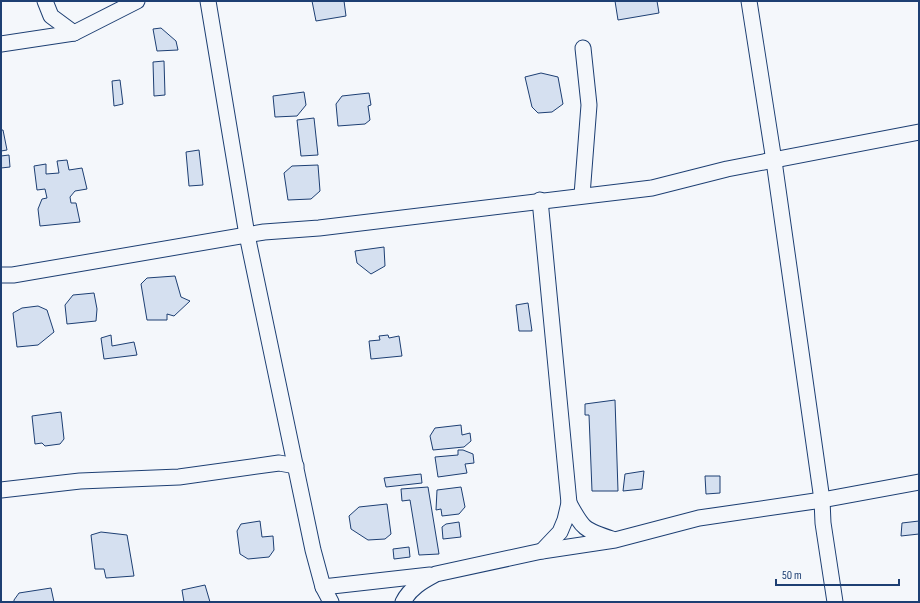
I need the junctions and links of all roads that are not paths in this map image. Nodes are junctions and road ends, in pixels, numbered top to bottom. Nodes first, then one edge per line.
1 (45, 1) edge
2 (137, 1) edge
3 (208, 1) edge
4 (749, 1) edge
5 (74, 33) junction
6 (1, 44) edge
7 (583, 48) dead end
8 (919, 132) edge
9 (774, 161) junction
10 (582, 195) junction
11 (540, 200) junction
12 (247, 235) junction
13 (1, 275) edge
14 (296, 466) junction
15 (919, 482) edge
16 (1, 490) edge
17 (822, 500) junction
18 (569, 503) junction
19 (614, 540) junction
20 (542, 551) junction
21 (436, 574) junction
22 (323, 588) junction
23 (331, 602) edge
24 (403, 602) edge
25 (835, 602) edge

1 - 5 street
2 - 5 street
3 - 12 street
4 - 9 street
5 - 6 street
7 - 10 street
8 - 9 street
9 - 10 street
9 - 17 street
10 - 11 street
11 - 12 street
11 - 18 street
12 - 13 street
12 - 14 street
14 - 16 street
14 - 22 street
15 - 17 street
17 - 19 street
17 - 25 street
18 - 19 street
18 - 20 street
19 - 20 street
20 - 21 street
21 - 22 street
21 - 24 street
22 - 23 street

